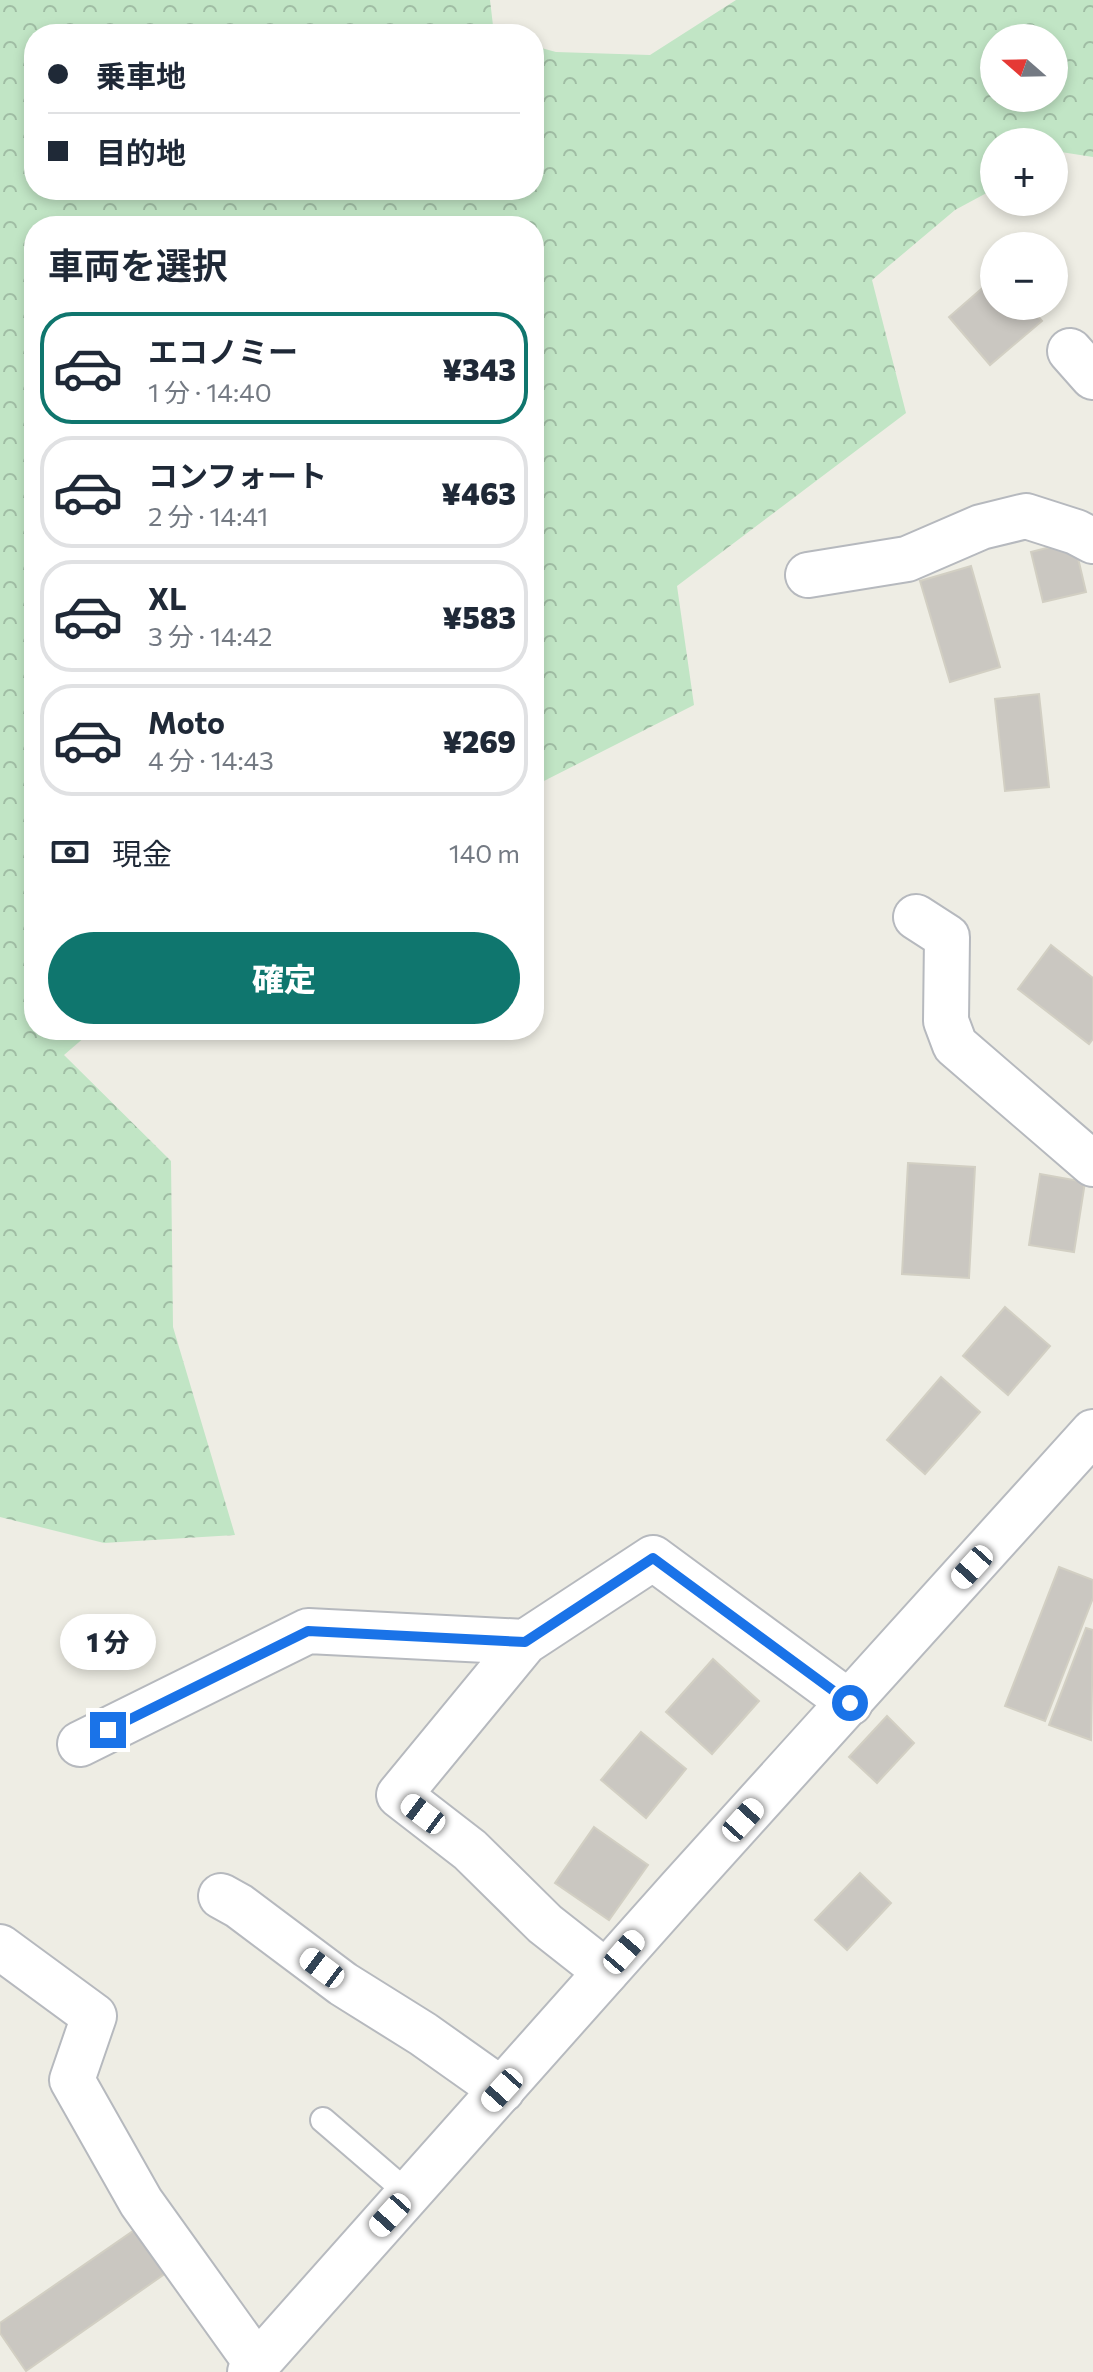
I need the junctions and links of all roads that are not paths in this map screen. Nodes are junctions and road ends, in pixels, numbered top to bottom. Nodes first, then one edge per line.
1 (1093, 541) edge
2 (808, 575) dead end
3 (916, 917) dead end
4 (1093, 1164) edge
5 (1093, 1432) edge
6 (525, 1642) junction
7 (850, 1703) junction
8 (80, 1744) dead end
9 (221, 1896) dead end
10 (0, 1947) edge
11 (606, 1972) junction
12 (502, 2090) junction
13 (323, 2120) dead end
14 (409, 2194) junction
15 (254, 2368) edge

1 - 2 street
3 - 4 street
5 - 7 street
6 - 7 street
6 - 8 street
6 - 11 street
7 - 11 street
9 - 12 street
10 - 15 street
11 - 12 street
12 - 14 street
13 - 14 lane
14 - 15 street

